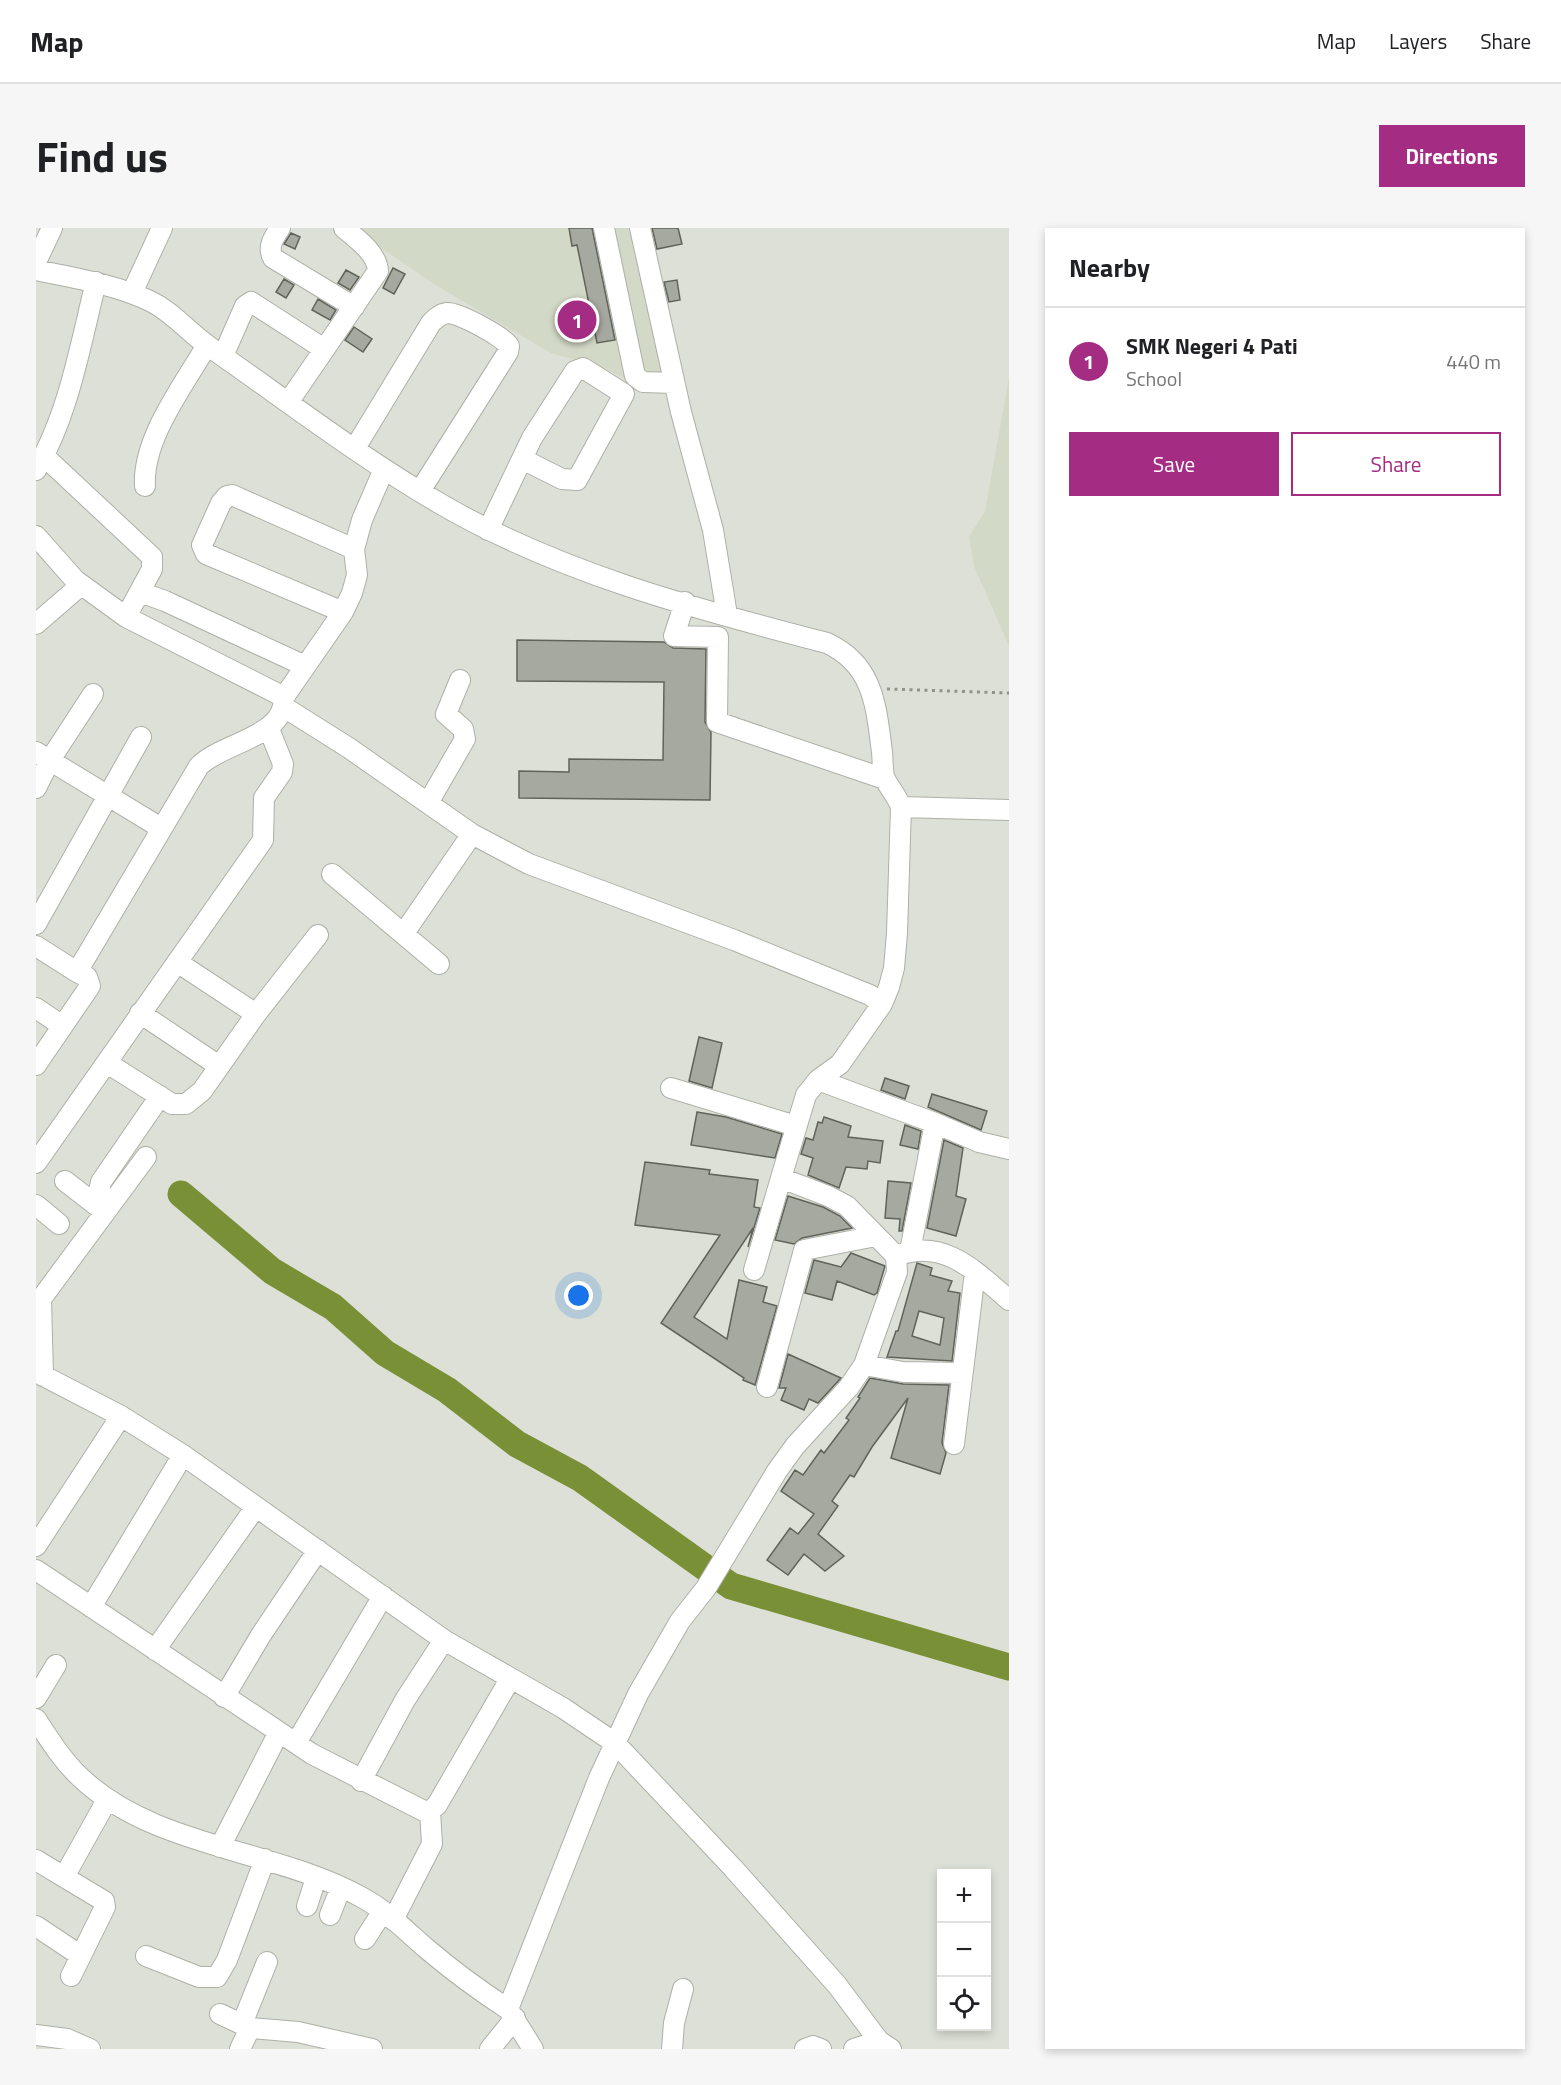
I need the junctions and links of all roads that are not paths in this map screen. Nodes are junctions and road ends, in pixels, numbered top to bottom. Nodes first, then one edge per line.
1 (52, 228) edge
2 (162, 228) edge
3 (280, 228) edge
4 (344, 228) edge
5 (603, 228) edge
6 (640, 228) edge
7 (36, 262) edge
8 (36, 270) edge
9 (96, 282) junction
10 (132, 293) junction
11 (354, 308) junction
12 (324, 349) junction
13 (215, 351) junction
14 (674, 383) junction
15 (289, 401) junction
16 (355, 448) junction
17 (522, 459) junction
18 (40, 463) edge
19 (384, 469) junction
20 (145, 486) dead end
21 (420, 491) junction
22 (488, 530) junction
23 (38, 541) edge
24 (354, 549) junction
25 (81, 585) junction
26 (140, 592) junction
27 (685, 602) junction
28 (343, 612) junction
29 (727, 615) junction
30 (126, 618) junction
31 (36, 624) edge
32 (305, 666) junction
33 (460, 680) dead end
34 (93, 694) dead end
35 (284, 702) junction
36 (268, 729) junction
37 (141, 737) dead end
38 (43, 756) edge
39 (885, 779) junction
40 (36, 788) edge
41 (106, 795) junction
42 (428, 803) junction
43 (901, 807) junction
44 (1009, 810) edge
45 (161, 828) junction
46 (472, 834) junction
47 (332, 874) dead end
48 (36, 924) edge
49 (404, 933) junction
50 (318, 936) dead end
51 (36, 946) edge
52 (177, 962) junction
53 (439, 964) dead end
54 (77, 972) junction
55 (882, 1004) junction
56 (36, 1008) edge
57 (140, 1013) junction
58 (256, 1014) junction
59 (61, 1025) junction
60 (107, 1063) junction
61 (36, 1065) edge
62 (219, 1066) junction
63 (818, 1080) junction
64 (671, 1088) dead end
65 (160, 1096) junction
66 (935, 1123) junction
67 (796, 1126) junction
68 (1009, 1149) edge
69 (146, 1157) dead end
70 (36, 1162) edge
71 (781, 1178) junction
72 (65, 1181) dead end
73 (36, 1205) edge
74 (107, 1209) junction
75 (59, 1224) dead end
76 (876, 1236) junction
77 (903, 1254) junction
78 (754, 1270) dead end
79 (975, 1272) junction
80 (1009, 1300) edge
81 (864, 1365) junction
82 (962, 1373) junction
83 (40, 1374) edge
84 (767, 1387) dead end
85 (121, 1416) junction
86 (954, 1444) dead end
87 (183, 1455) junction
88 (255, 1508) junction
89 (36, 1545) edge
90 (318, 1550) junction
91 (36, 1570) edge
92 (383, 1596) junction
93 (91, 1607) junction
94 (444, 1640) junction
95 (154, 1650) junction
96 (56, 1665) dead end
97 (510, 1678) junction
98 (224, 1697) junction
99 (36, 1698) edge
100 (36, 1719) edge
101 (279, 1732) junction
102 (296, 1743) junction
103 (615, 1743) junction
104 (361, 1781) junction
105 (105, 1802) junction
106 (430, 1811) junction
107 (220, 1846) junction
108 (265, 1859) junction
109 (36, 1860) edge
110 (64, 1877) junction
111 (316, 1878) junction
112 (340, 1887) junction
113 (307, 1906) dead end
114 (330, 1915) dead end
115 (388, 1916) junction
116 (36, 1926) edge
117 (365, 1939) dead end
118 (81, 1956) junction
119 (146, 1956) dead end
120 (267, 1962) dead end
121 (71, 1976) dead end
122 (683, 1989) dead end
123 (220, 2014) dead end
124 (510, 2020) junction
125 (246, 2026) junction
126 (36, 2035) edge
127 (885, 2045) edge
128 (79, 2047) edge
129 (240, 2049) edge
130 (372, 2049) edge
131 (490, 2049) edge
132 (533, 2049) edge
133 (672, 2049) edge
134 (805, 2049) edge
135 (821, 2049) edge
136 (854, 2049) edge

1 - 7 street
2 - 10 street
3 - 11 street
4 - 11 street
5 - 14 street
6 - 14 street
8 - 9 street
9 - 10 street
9 - 18 street
10 - 13 street
11 - 12 street
12 - 13 street
12 - 15 street
13 - 15 street
13 - 20 street
14 - 29 street
15 - 16 street
16 - 19 street
16 - 21 street
17 - 17 street
17 - 22 street
18 - 26 street
19 - 21 street
19 - 24 street
21 - 22 street
22 - 27 street
23 - 25 street
24 - 28 street
24 - 28 street
25 - 30 street
25 - 31 street
26 - 30 street
26 - 32 street
27 - 29 street
27 - 39 street
28 - 32 street
29 - 39 street
30 - 35 street
32 - 35 street
33 - 42 street
34 - 38 street
35 - 36 street
35 - 42 street
36 - 45 street
36 - 52 street
37 - 41 street
38 - 40 street
38 - 41 street
39 - 43 street
41 - 45 street
41 - 48 street
42 - 46 street
43 - 44 street
43 - 55 street
45 - 54 street
46 - 49 street
46 - 55 street
47 - 49 street
49 - 53 street
50 - 58 street
51 - 54 street
52 - 57 street
52 - 58 street
54 - 59 street
55 - 63 street
56 - 59 street
57 - 60 street
57 - 62 street
58 - 62 street
59 - 61 street
60 - 65 street
60 - 70 street
62 - 65 street
63 - 66 street
63 - 67 street
64 - 67 street
65 - 74 street
66 - 68 street
66 - 77 street
67 - 71 street
69 - 74 street
71 - 76 street
71 - 78 street
72 - 74 street
73 - 75 street
74 - 83 street
76 - 77 street
76 - 84 street
77 - 79 street
77 - 81 street
79 - 80 street
79 - 82 street
81 - 82 street
81 - 103 street
82 - 86 street
83 - 85 street
85 - 87 street
85 - 89 street
87 - 88 street
87 - 93 street
88 - 90 street
88 - 95 street
90 - 92 street
90 - 98 street
91 - 93 street
92 - 94 street
92 - 102 street
93 - 95 street
94 - 97 street
94 - 104 street
95 - 98 street
96 - 99 street
97 - 103 street
97 - 106 street
98 - 101 street
100 - 105 street
101 - 102 street
101 - 107 street
102 - 104 street
103 - 124 street
103 - 127 street
104 - 106 street
105 - 107 street
105 - 110 street
106 - 115 street
107 - 108 street
108 - 111 street
108 - 119 street
109 - 110 street
110 - 118 street
111 - 112 street
111 - 113 street
112 - 114 street
112 - 115 street
115 - 117 street
115 - 124 street
116 - 118 street
118 - 121 street
120 - 125 street
122 - 133 street
123 - 125 street
124 - 131 street
124 - 132 street
125 - 129 street
125 - 130 street
126 - 128 street
127 - 136 street
134 - 135 street

